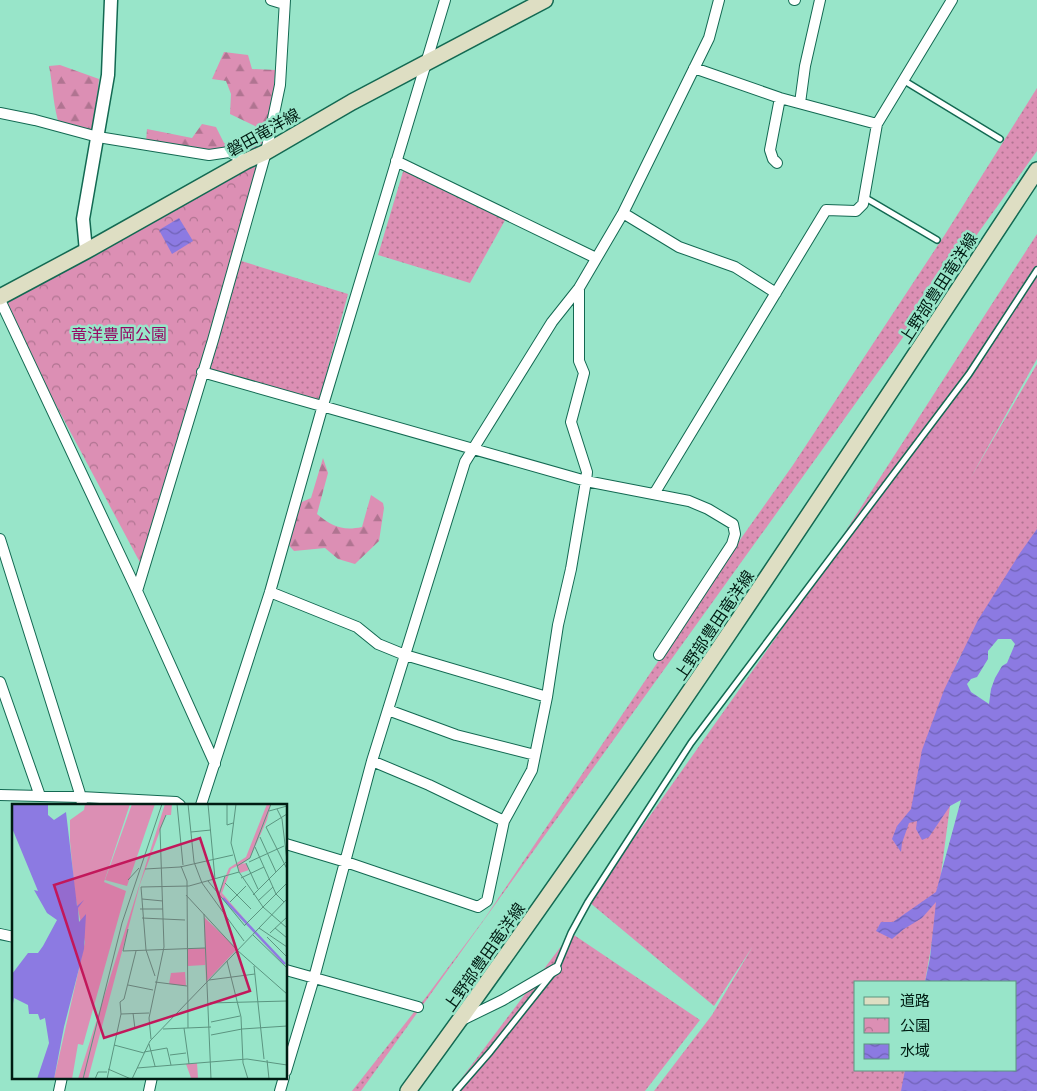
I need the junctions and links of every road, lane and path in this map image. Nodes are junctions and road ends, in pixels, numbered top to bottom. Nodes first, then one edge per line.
1 (111, 0) edge
2 (271, 0) edge
3 (445, 0) edge
4 (545, 0) edge
5 (718, 0) edge
6 (820, 0) edge
7 (952, 0) edge
8 (285, 2) edge
9 (426, 63) junction
10 (694, 68) junction
11 (903, 80) junction
12 (780, 98) junction
13 (800, 103) junction
14 (0, 113) edge
15 (877, 124) junction
16 (98, 137) junction
17 (1000, 139) dead end
18 (266, 152) junction
19 (246, 161) junction
20 (396, 161) junction
21 (777, 163) dead end
22 (1037, 170) edge
23 (864, 197) junction
24 (622, 213) junction
25 (937, 240) dead end
26 (86, 251) junction
27 (596, 258) junction
28 (1037, 270) edge
29 (579, 288) junction
30 (776, 293) junction
31 (0, 299) edge
32 (202, 372) junction
33 (323, 405) junction
34 (472, 450) junction
35 (586, 481) junction
36 (654, 494) junction
37 (0, 539) edge
38 (137, 591) junction
39 (270, 592) junction
40 (404, 655) junction
41 (659, 655) dead end
42 (0, 684) edge
43 (547, 697) junction
44 (388, 710) junction
45 (535, 755) junction
46 (372, 761) junction
47 (215, 764) junction
48 (0, 795) edge
49 (40, 796) junction
50 (81, 801) edge
51 (179, 804) edge
52 (201, 804) edge
53 (504, 821) junction
54 (288, 845) edge
55 (346, 862) junction
56 (556, 969) junction
57 (288, 971) edge
58 (314, 978) junction
59 (418, 1007) dead end
60 (459, 1022) junction
61 (288, 1064) edge
62 (62, 1078) edge
63 (152, 1078) edge
64 (284, 1078) edge
65 (59, 1091) edge
66 (149, 1091) edge
67 (280, 1091) edge
68 (408, 1091) edge
69 (456, 1091) edge

1 - 16 street
2 - 8 street
3 - 9 street
4 - 9 main road, 磐田竜洋線
5 - 10 street
6 - 13 street
7 - 11 street
8 - 18 street
9 - 18 main road, 磐田竜洋線
9 - 20 street
10 - 12 street
10 - 24 street
11 - 15 street
11 - 17 lane
12 - 13 street
12 - 21 street
13 - 15 street
14 - 16 street
15 - 23 street
16 - 19 street
16 - 26 street
18 - 19 main road, 磐田竜洋線
18 - 32 street
19 - 26 main road, 磐田竜洋線
20 - 27 street
20 - 33 street
22 - 60 main road, 上野部豊田竜洋線
23 - 25 lane
23 - 30 street
24 - 27 street
24 - 30 street
26 - 31 main road, 磐田竜洋線
27 - 29 street
28 - 56 lane
29 - 34 street
29 - 35 street
30 - 36 street
31 - 38 street
32 - 33 street
32 - 38 street
33 - 34 street
33 - 39 street
34 - 35 street
34 - 40 street
35 - 36 street
35 - 43 street
36 - 41 street
37 - 50 street
38 - 47 street
39 - 40 street
39 - 47 street
40 - 43 street
40 - 44 street
42 - 49 street
43 - 45 street
44 - 45 street
44 - 46 street
45 - 53 street
46 - 53 street
46 - 55 street
47 - 52 street
48 - 49 street
49 - 50 street
50 - 51 street
53 - 55 street
54 - 55 street
55 - 58 street
56 - 60 street
56 - 69 lane
57 - 58 street
58 - 59 street
58 - 61 street
60 - 68 main road, 上野部豊田竜洋線
62 - 65 street
63 - 66 street
64 - 67 street

